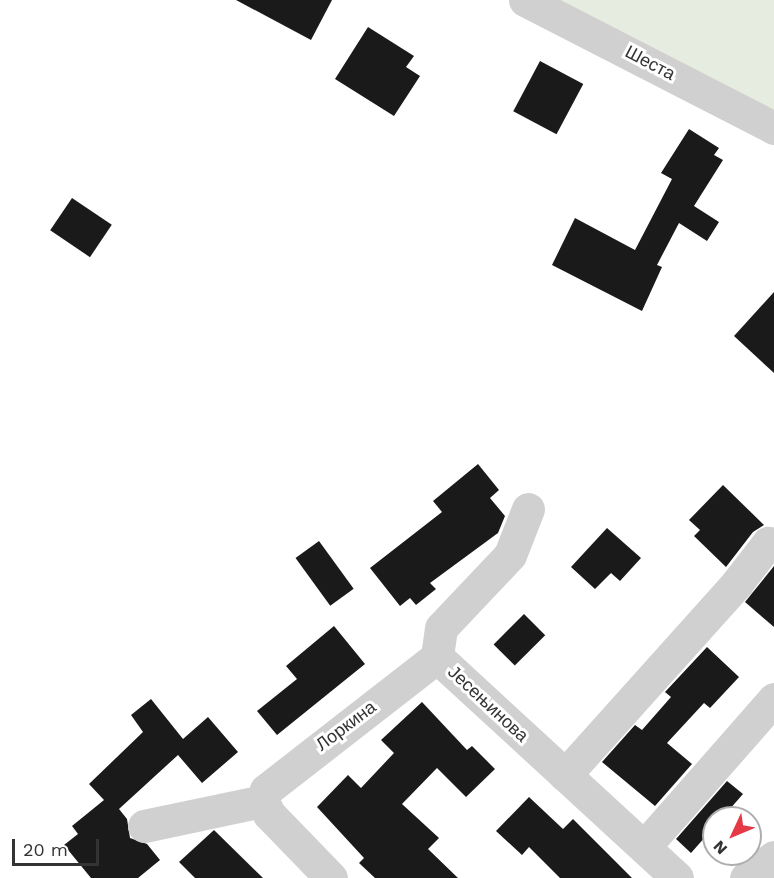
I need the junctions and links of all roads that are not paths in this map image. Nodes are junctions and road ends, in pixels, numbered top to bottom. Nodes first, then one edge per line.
1 (525, 0) edge
2 (774, 128) edge
3 (528, 509) dead end
4 (768, 543) dead end
5 (437, 657) junction
6 (774, 699) edge
7 (565, 775) junction
8 (263, 801) junction
9 (144, 826) dead end
10 (644, 847) junction
11 (774, 857) edge
12 (331, 878) edge
13 (677, 878) edge
14 (746, 878) edge

1 - 2 street, Шеста
3 - 5 street, Јесењинова
4 - 7 street
5 - 7 street, Јесењинова
5 - 8 street, Лоркина
6 - 10 street
7 - 10 street, Јесењинова
8 - 9 street
8 - 12 street
10 - 13 street, Јесењинова
11 - 14 street

